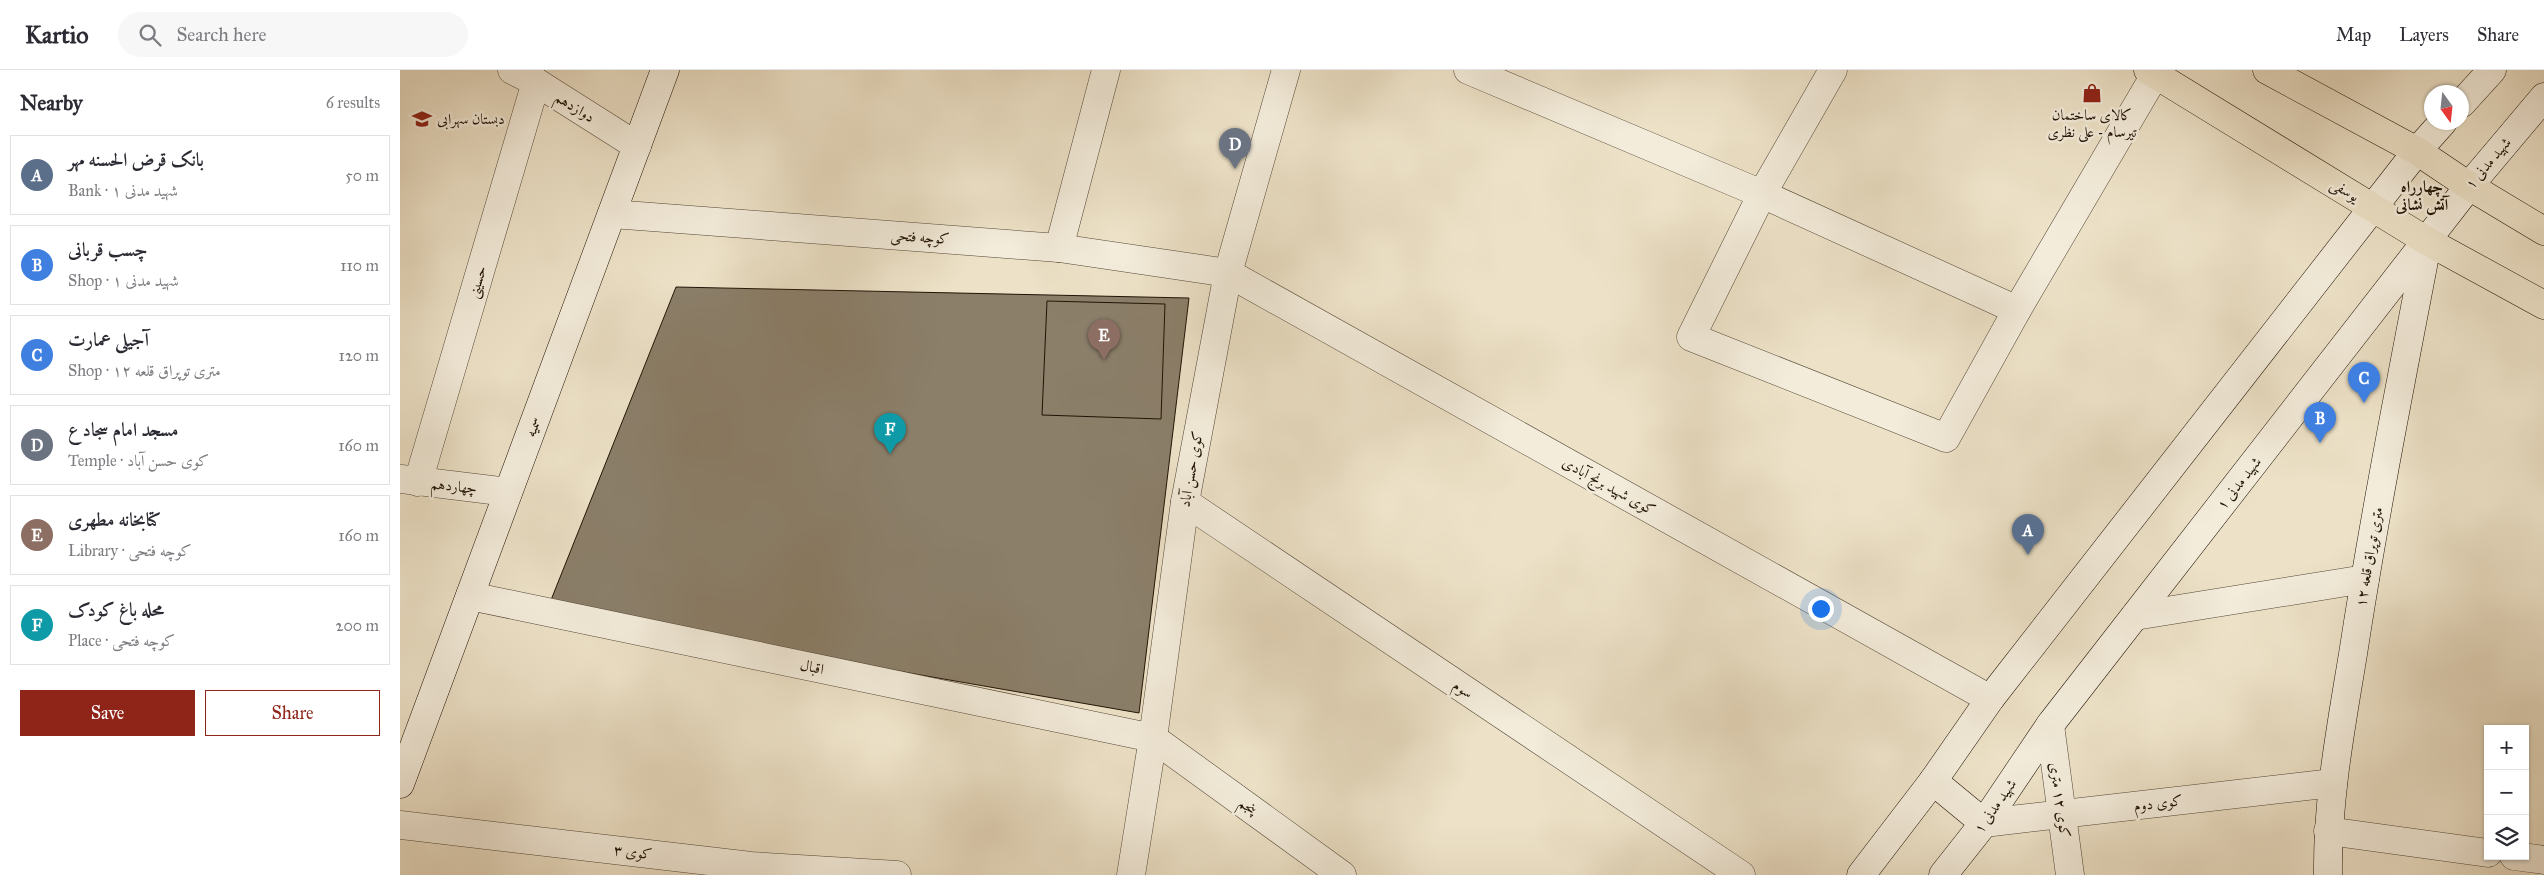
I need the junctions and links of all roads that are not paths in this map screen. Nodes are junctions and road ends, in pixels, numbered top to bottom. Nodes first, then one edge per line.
1 (512, 70) edge
2 (666, 70) edge
3 (1106, 70) edge
4 (1286, 70) edge
5 (1468, 70) edge
6 (1833, 70) edge
7 (2267, 70) edge
8 (2492, 70) edge
9 (2152, 72) edge
10 (536, 82) junction
11 (2469, 95) edge
12 (2544, 97) edge
13 (2436, 130) edge
14 (637, 146) junction
15 (2417, 151) junction
16 (2469, 186) junction
17 (1762, 194) junction
18 (2375, 208) junction
19 (612, 214) junction
20 (2544, 231) edge
21 (2427, 241) junction
22 (1059, 248) junction
23 (1228, 273) junction
24 (2544, 305) edge
25 (2017, 310) junction
26 (409, 480) edge
27 (508, 492) junction
28 (1185, 502) junction
29 (2365, 580) junction
30 (470, 596) junction
31 (2134, 616) junction
32 (1990, 699) junction
33 (2050, 725) junction
34 (1153, 738) junction
35 (1933, 780) junction
36 (2333, 783) junction
37 (400, 784) edge
38 (2062, 814) junction
39 (1984, 823) junction
40 (400, 825) edge
41 (2328, 831) junction
42 (2484, 852) edge
43 (2529, 858) edge
44 (2544, 860) edge
45 (897, 875) edge
46 (1131, 875) edge
47 (1342, 875) edge
48 (1741, 875) edge
49 (1861, 875) edge
50 (1943, 875) edge
51 (2070, 875) edge
52 (2328, 875) edge

1 - 10 street, دوازدهم
2 - 14 street, سمیه
3 - 22 street
4 - 23 street, کوی حسن آباد
5 - 17 street
6 - 17 street
7 - 15 main road
8 - 11 street
9 - 18 main road, یوسفی
9 - 25 street
10 - 14 street, دوازدهم
10 - 26 street, حسینی
12 - 16 street, شهید مدنی ۱
13 - 15 street
14 - 19 street, سمیه
15 - 16 main road
15 - 18 street
16 - 20 main road
16 - 21 street, شهید مدنی ۱
17 - 25 street
17 - 25 street
18 - 21 main road, یوسفی
18 - 32 street
19 - 22 street, کوچه فتحی
19 - 27 street, سمیه
21 - 24 main road, یوسفی
21 - 29 street, ۱۲ متری توپراق قلعه
21 - 31 street, شهید مدنی ۱
22 - 23 street, کوچه فتحی
23 - 28 street, کوی حسن آباد
23 - 32 street, کوی شهید برنج آبادی
26 - 27 street, چهاردهم
27 - 30 street, سمیه
28 - 34 street, کوی حسن آباد
28 - 48 street, سوم
29 - 31 street
29 - 36 street, ۱۲ متری توپراق قلعه
30 - 34 street, اقبال
30 - 37 street, سمیه
31 - 33 street, شهید مدنی ۱
32 - 35 street
33 - 38 street, کوی ۱۲ متری
33 - 39 street, شهید مدنی ۱
34 - 46 street, کوی حسن آباد
34 - 47 street, پنجم
35 - 39 street
35 - 49 street
36 - 38 street, کوی دوم
36 - 41 street, ۱۲ متری توپراق قلعه
38 - 39 street, کوی دوم
38 - 51 street, کوی ۱۲ متری
39 - 50 street, شهید مدنی ۱
40 - 45 street, کوی ۳
41 - 42 street
41 - 52 street, ۱۲ متری توپراق قلعه
43 - 44 street

